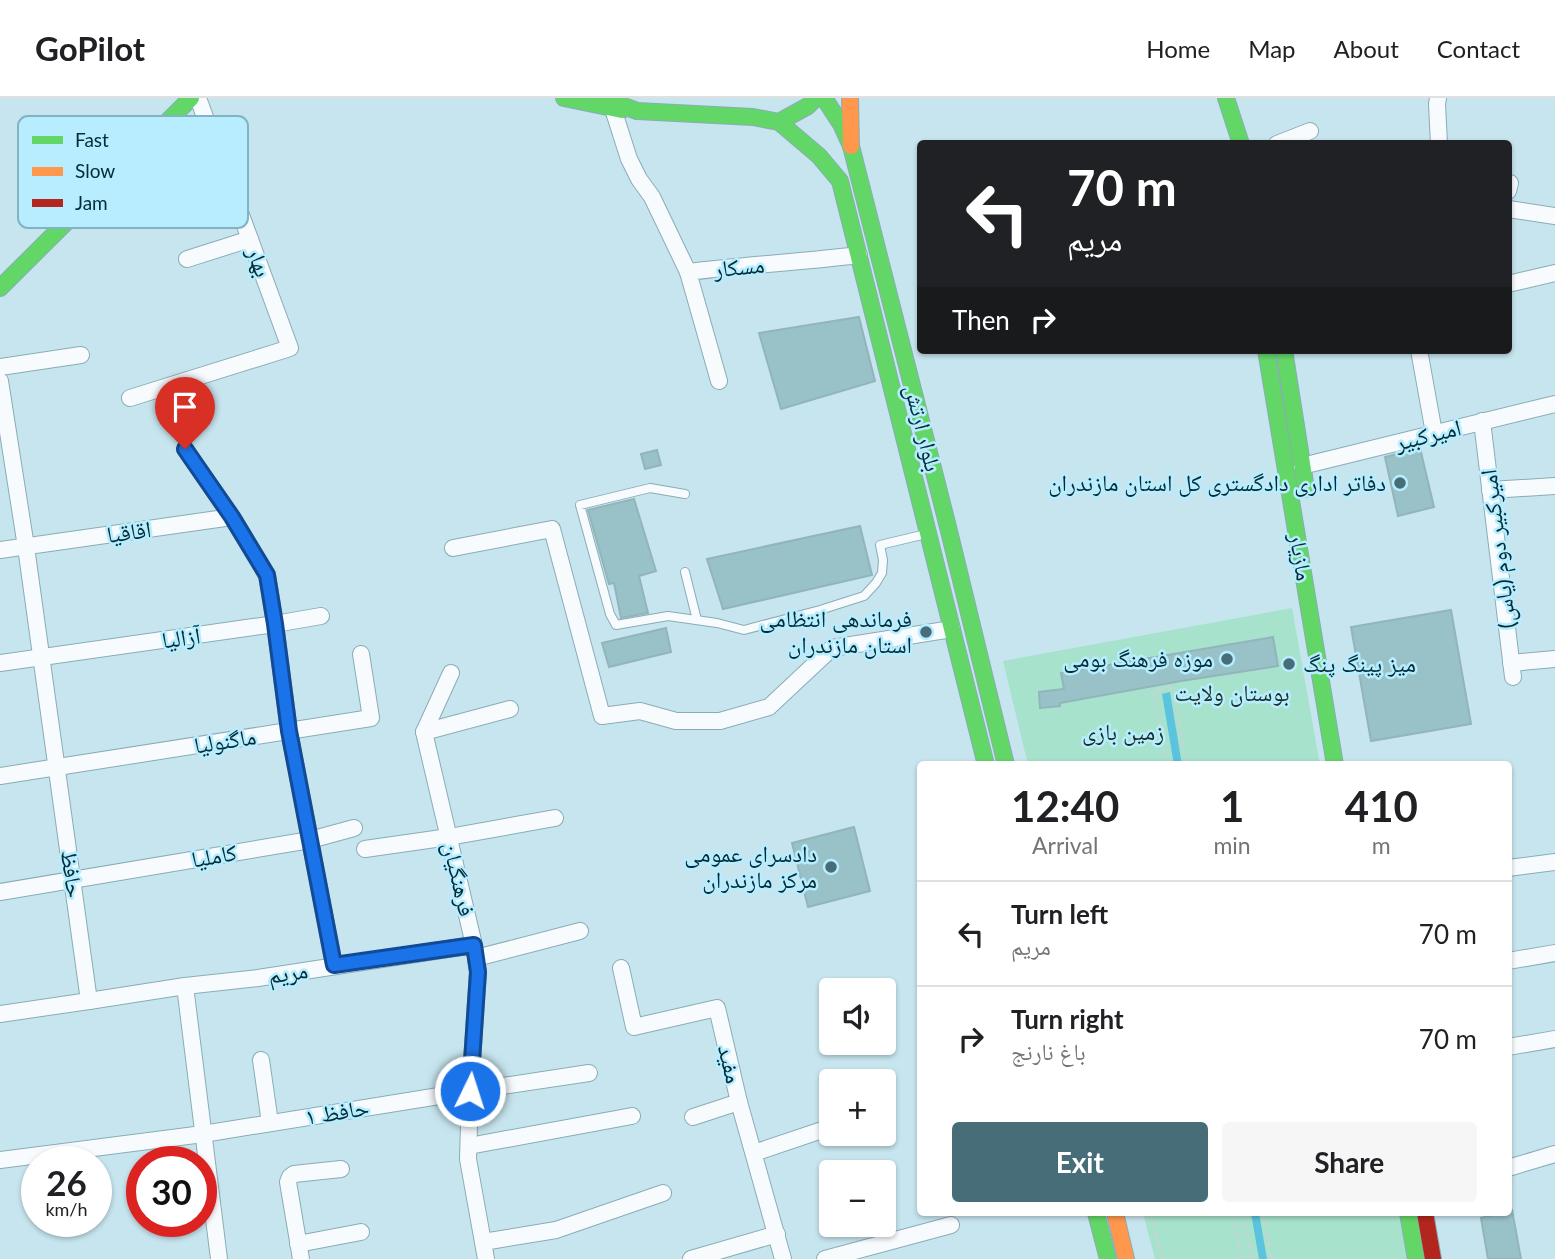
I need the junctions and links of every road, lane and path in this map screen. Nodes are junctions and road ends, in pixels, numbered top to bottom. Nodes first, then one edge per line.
1 (191, 98) edge
2 (198, 98) edge
3 (564, 98) edge
4 (816, 98) edge
5 (824, 98) edge
6 (850, 98) edge
7 (1226, 98) edge
8 (1438, 98) edge
9 (608, 104) edge
10 (776, 104) dead end
11 (173, 116) edge
12 (205, 116) edge
13 (773, 120) junction
14 (1310, 131) dead end
15 (1240, 140) edge
16 (1287, 140) edge
17 (1439, 140) edge
18 (851, 146) junction
19 (1512, 210) edge
20 (1555, 216) edge
21 (60, 228) edge
22 (246, 228) edge
23 (250, 239) junction
24 (859, 255) junction
25 (187, 259) dead end
26 (688, 272) junction
27 (1555, 273) edge
28 (1512, 283) edge
29 (0, 288) edge
30 (1267, 354) edge
31 (1285, 354) edge
32 (1420, 354) edge
33 (81, 355) dead end
34 (0, 367) edge
35 (0, 381) edge
36 (719, 381) dead end
37 (130, 398) dead end
38 (1555, 404) edge
39 (1482, 421) junction
40 (3, 425) edge
41 (1434, 433) junction
42 (185, 449) dead end
43 (1302, 466) junction
44 (1555, 486) edge
45 (1490, 490) junction
46 (685, 494) dead end
47 (1309, 508) dead end
48 (232, 517) junction
49 (948, 529) junction
50 (929, 534) junction
51 (26, 547) junction
52 (453, 548) dead end
53 (0, 550) edge
54 (685, 572) dead end
55 (321, 616) dead end
56 (697, 620) junction
57 (275, 624) junction
58 (971, 624) junction
59 (952, 629) junction
60 (361, 654) dead end
61 (41, 658) junction
62 (1555, 659) edge
63 (0, 663) edge
64 (451, 673) dead end
65 (510, 709) dead end
66 (289, 731) junction
67 (424, 732) junction
68 (985, 761) edge
69 (1005, 761) edge
70 (1166, 761) edge
71 (1185, 761) edge
72 (1335, 761) edge
73 (57, 768) junction
74 (0, 776) edge
75 (555, 818) dead end
76 (354, 828) dead end
77 (449, 837) junction
78 (310, 840) junction
79 (365, 849) dead end
80 (1555, 862) edge
81 (1512, 868) edge
82 (73, 880) junction
83 (0, 892) edge
84 (580, 932) dead end
85 (475, 951) junction
86 (1555, 953) edge
87 (1512, 960) edge
88 (334, 965) junction
89 (621, 968) dead end
90 (185, 986) junction
91 (89, 1001) junction
92 (0, 1014) edge
93 (1555, 1039) edge
94 (1512, 1046) edge
95 (261, 1060) dead end
96 (589, 1073) dead end
97 (470, 1091) junction
98 (739, 1102) junction
99 (632, 1116) dead end
100 (693, 1117) dead end
101 (270, 1123) junction
102 (819, 1132) edge
103 (203, 1134) junction
104 (469, 1146) junction
105 (754, 1153) junction
106 (1555, 1154) edge
107 (0, 1160) edge
108 (1513, 1167) edge
109 (341, 1169) dead end
110 (663, 1193) dead end
111 (1098, 1216) edge
112 (1116, 1216) edge
113 (1151, 1216) edge
114 (1234, 1216) edge
115 (1245, 1216) edge
116 (1264, 1216) edge
117 (1409, 1216) edge
118 (1426, 1216) edge
119 (951, 1225) dead end
120 (361, 1231) dead end
121 (776, 1234) junction
122 (483, 1242) junction
123 (299, 1251) edge
124 (219, 1259) edge
125 (486, 1259) edge
126 (691, 1259) edge
127 (783, 1259) edge
128 (825, 1259) edge
129 (1108, 1259) edge
130 (1126, 1259) edge
131 (1162, 1259) edge
132 (1241, 1259) edge
133 (1252, 1259) edge
134 (1271, 1259) edge
135 (1416, 1259) edge
136 (1433, 1259) edge

1 - 11 main road
2 - 12 street, بهار
3 - 9 main road
4 - 13 main road
5 - 18 main road, بلوار ارتش
6 - 18 main road
7 - 15 main road
8 - 17 street
9 - 13 main road
9 - 26 street
10 - 13 main road
13 - 24 main road, بلوار ارتش
14 - 16 street
18 - 49 main road, بلوار ارتش
19 - 20 street
21 - 29 main road
22 - 23 street, بهار
23 - 25 street
23 - 37 street, بهار
24 - 26 street, مسکار
24 - 50 main road, بلوار ارتش
26 - 36 street, مسکار
27 - 28 street
30 - 72 main road, مازیار
31 - 43 main road, مازیار
32 - 41 street
33 - 34 street
35 - 40 street, حافظ
38 - 39 street, امیرکبیر
39 - 41 street, امیرکبیر
39 - 45 street, امیرکبیر دوم (یاس)
40 - 51 street, حافظ
41 - 43 street, امیرکبیر
42 - 48 street
43 - 47 main road, مازیار
44 - 45 street
45 - 62 street, امیرکبیر دوم (یاس)
46 - 56 lane
48 - 51 street, اقاقیا
48 - 57 street
49 - 50 main road
49 - 58 main road, بلوار ارتش
50 - 56 lane
50 - 59 main road, بلوار ارتش
51 - 53 street, اقاقیا
51 - 61 street, حافظ
52 - 59 street
54 - 56 lane
55 - 57 street, آزالیا
57 - 61 street, آزالیا
57 - 66 street
58 - 59 main road
58 - 69 main road, بلوار ارتش
59 - 68 main road, بلوار ارتش
60 - 66 street, ماگنولیا
61 - 63 street, آزالیا
61 - 73 street, حافظ
64 - 67 street
65 - 67 street
66 - 73 street, ماگنولیا
66 - 78 street
67 - 77 street, فرهنگیان
70 - 71 path
73 - 74 street, ماگنولیا
73 - 82 street, حافظ
75 - 77 street
76 - 78 street, کاملیا
77 - 79 street
77 - 85 street, فرهنگیان
78 - 82 street, کاملیا
78 - 88 street
80 - 81 street
82 - 83 street, کاملیا
82 - 91 street, حافظ
84 - 85 street, مریم
85 - 88 street, مریم
85 - 97 street, فرهنگیان
86 - 87 street
88 - 90 street, مریم
89 - 98 street, مفید
90 - 91 street
90 - 103 street
91 - 92 street
93 - 94 street
95 - 101 street
96 - 97 street, حافظ ۱
97 - 101 street, حافظ ۱
97 - 104 street, فرهنگیان
98 - 100 street
98 - 105 street, مفید
99 - 104 street
101 - 103 street, حافظ ۱
102 - 105 street
103 - 107 street, حافظ ۱
103 - 124 street
104 - 122 street, فرهنگیان
105 - 121 street, مفید
106 - 108 street
109 - 123 street
110 - 122 street
111 - 129 main road
112 - 130 main road
113 - 131 path
114 - 132 path
115 - 133 path
116 - 134 path
117 - 135 main road
118 - 136 main road
119 - 128 street
120 - 123 street
121 - 126 street
121 - 127 street, مفید
122 - 125 street, فرهنگیان

